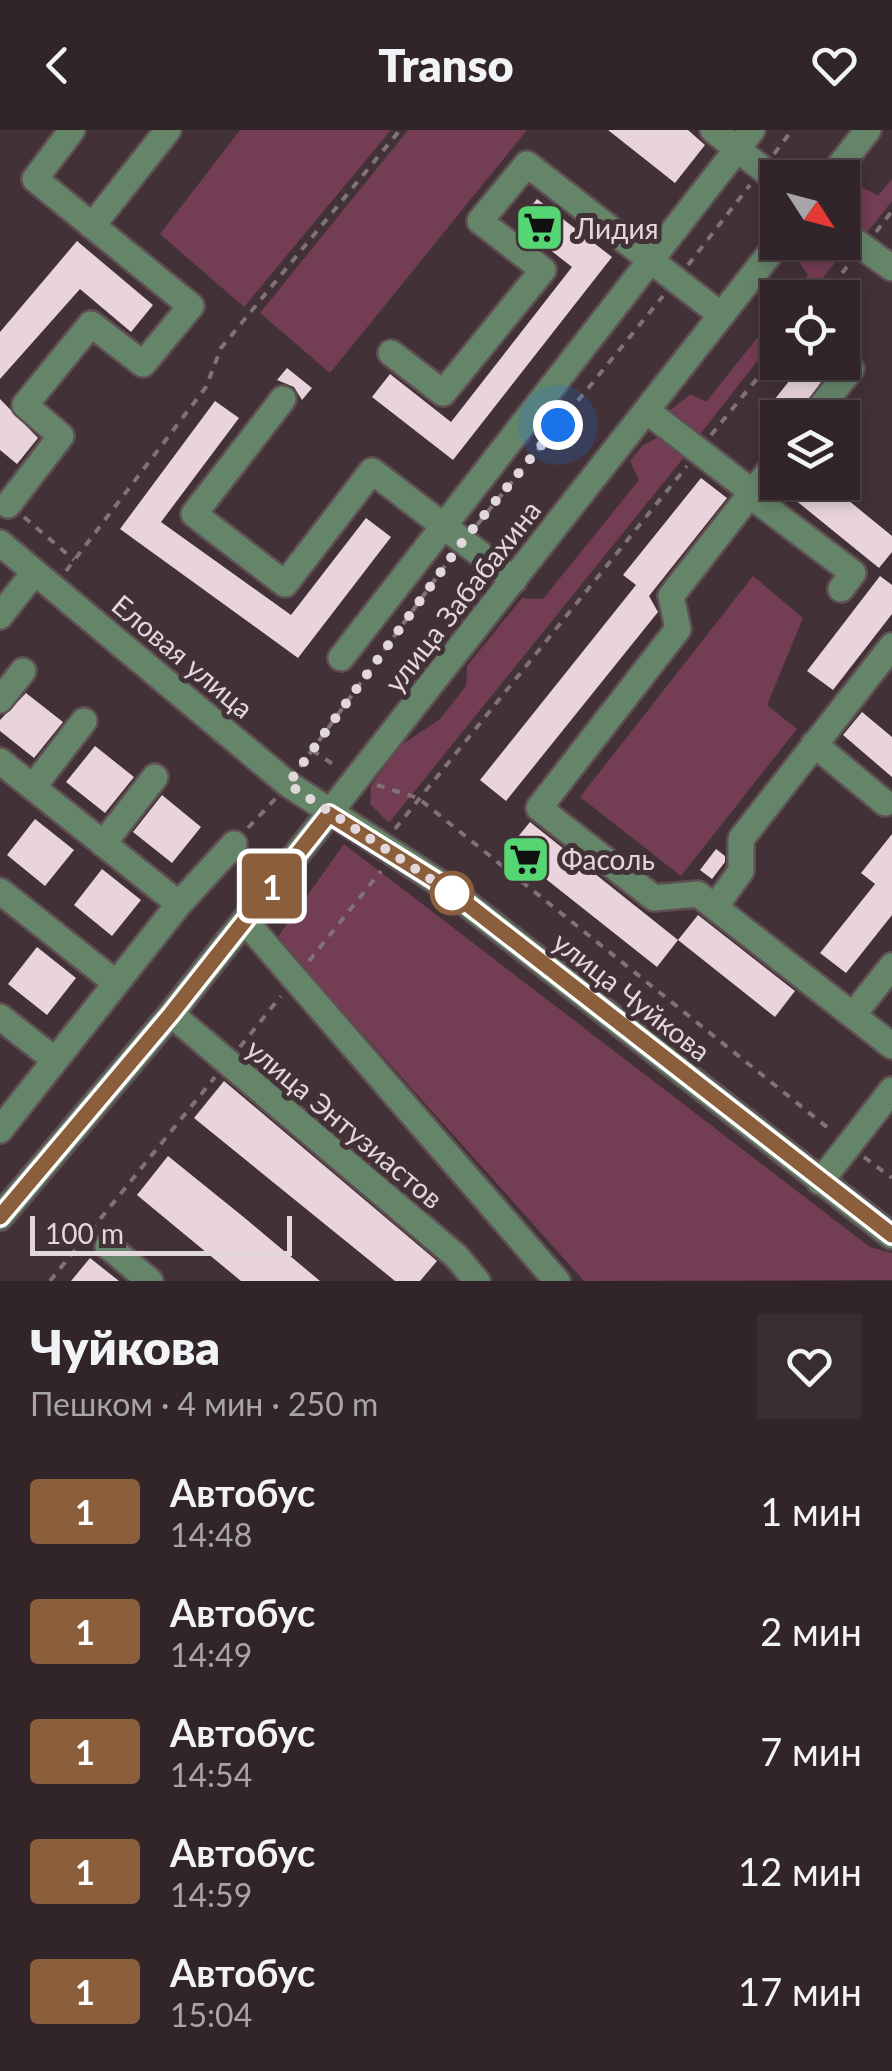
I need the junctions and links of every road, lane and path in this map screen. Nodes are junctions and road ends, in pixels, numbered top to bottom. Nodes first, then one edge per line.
1 (72, 130) edge
2 (168, 130) edge
3 (400, 130) edge
4 (712, 130) edge
5 (792, 130) edge
6 (868, 130) edge
7 (745, 139) edge
8 (778, 160) edge
9 (844, 160) edge
10 (760, 161) edge
11 (760, 187) edge
12 (92, 226) junction
13 (860, 245) edge
14 (764, 260) edge
15 (650, 261) junction
16 (892, 268) edge
17 (676, 280) junction
18 (721, 315) junction
19 (391, 353) dead end
20 (760, 375) edge
21 (842, 380) edge
22 (282, 399) dead end
23 (826, 400) edge
24 (646, 410) junction
25 (698, 451) junction
26 (760, 484) edge
27 (752, 494) junction
28 (3, 506) edge
29 (454, 533) junction
30 (0, 543) edge
31 (74, 560) junction
32 (44, 580) junction
33 (514, 580) junction
34 (841, 589) dead end
35 (0, 616) edge
36 (892, 646) edge
37 (341, 658) dead end
38 (23, 670) dead end
39 (0, 700) edge
40 (84, 720) dead end
41 (814, 744) junction
42 (312, 750) junction
43 (0, 761) edge
44 (155, 777) dead end
45 (356, 779) junction
46 (288, 784) junction
47 (33, 788) junction
48 (418, 798) junction
49 (885, 803) dead end
50 (329, 814) junction
51 (103, 844) junction
52 (234, 844) joint
53 (381, 849) junction
54 (0, 891) edge
55 (178, 904) junction
56 (714, 906) junction
57 (245, 921) junction
58 (892, 966) edge
59 (116, 983) junction
60 (171, 1014) junction
61 (853, 1015) junction
62 (0, 1017) edge
63 (892, 1046) edge
64 (55, 1060) junction
65 (892, 1090) edge
66 (0, 1130) edge
67 (849, 1145) junction
68 (892, 1178) edge
69 (820, 1182) junction
70 (0, 1217) edge
71 (892, 1236) edge
72 (108, 1246) dead end
73 (150, 1281) edge
74 (476, 1281) edge
75 (557, 1281) edge

1 - 12 street
2 - 12 street
3 - 31 path
4 - 7 street
5 - 8 path
6 - 9 street
7 - 10 street
7 - 15 street
11 - 17 path
12 - 28 street
13 - 16 street
14 - 18 street, улица Забабахина
15 - 17 street
15 - 19 street
15 - 29 street
17 - 18 street
17 - 29 path
18 - 24 street, улица Забабахина
20 - 25 path
21 - 23 street
22 - 29 street
24 - 25 street
24 - 33 street, улица Забабахина
25 - 27 street
25 - 48 path
26 - 27 street
27 - 34 street
27 - 56 street
28 - 31 path
29 - 33 street
29 - 37 street
29 - 42 path
30 - 32 street, Еловая улица
31 - 32 path
32 - 35 street
32 - 46 street, Еловая улица
33 - 45 street, улица Забабахина
36 - 41 street
38 - 39 street
40 - 47 street
41 - 49 street
41 - 56 street
42 - 45 path
42 - 46 path
43 - 47 street
44 - 51 street
45 - 48 path
45 - 50 street, улица Забабахина
46 - 50 street, Еловая улица
46 - 52 path
47 - 51 street
48 - 53 path
48 - 67 path
50 - 53 street, улица Чуйкова
50 - 57 street, улица Забабахина
51 - 55 street
52 - 55 street
53 - 69 street, улица Чуйкова
54 - 59 street
55 - 59 street
56 - 61 street
57 - 60 street, улица Забабахина
57 - 75 street
58 - 61 street
59 - 64 street
60 - 70 street, улица Забабахина
60 - 74 street, улица Энтузиастов
61 - 63 street
62 - 64 street
64 - 66 street
65 - 67 street
67 - 68 path
67 - 69 street
69 - 71 street, улица Чуйкова
72 - 73 street

